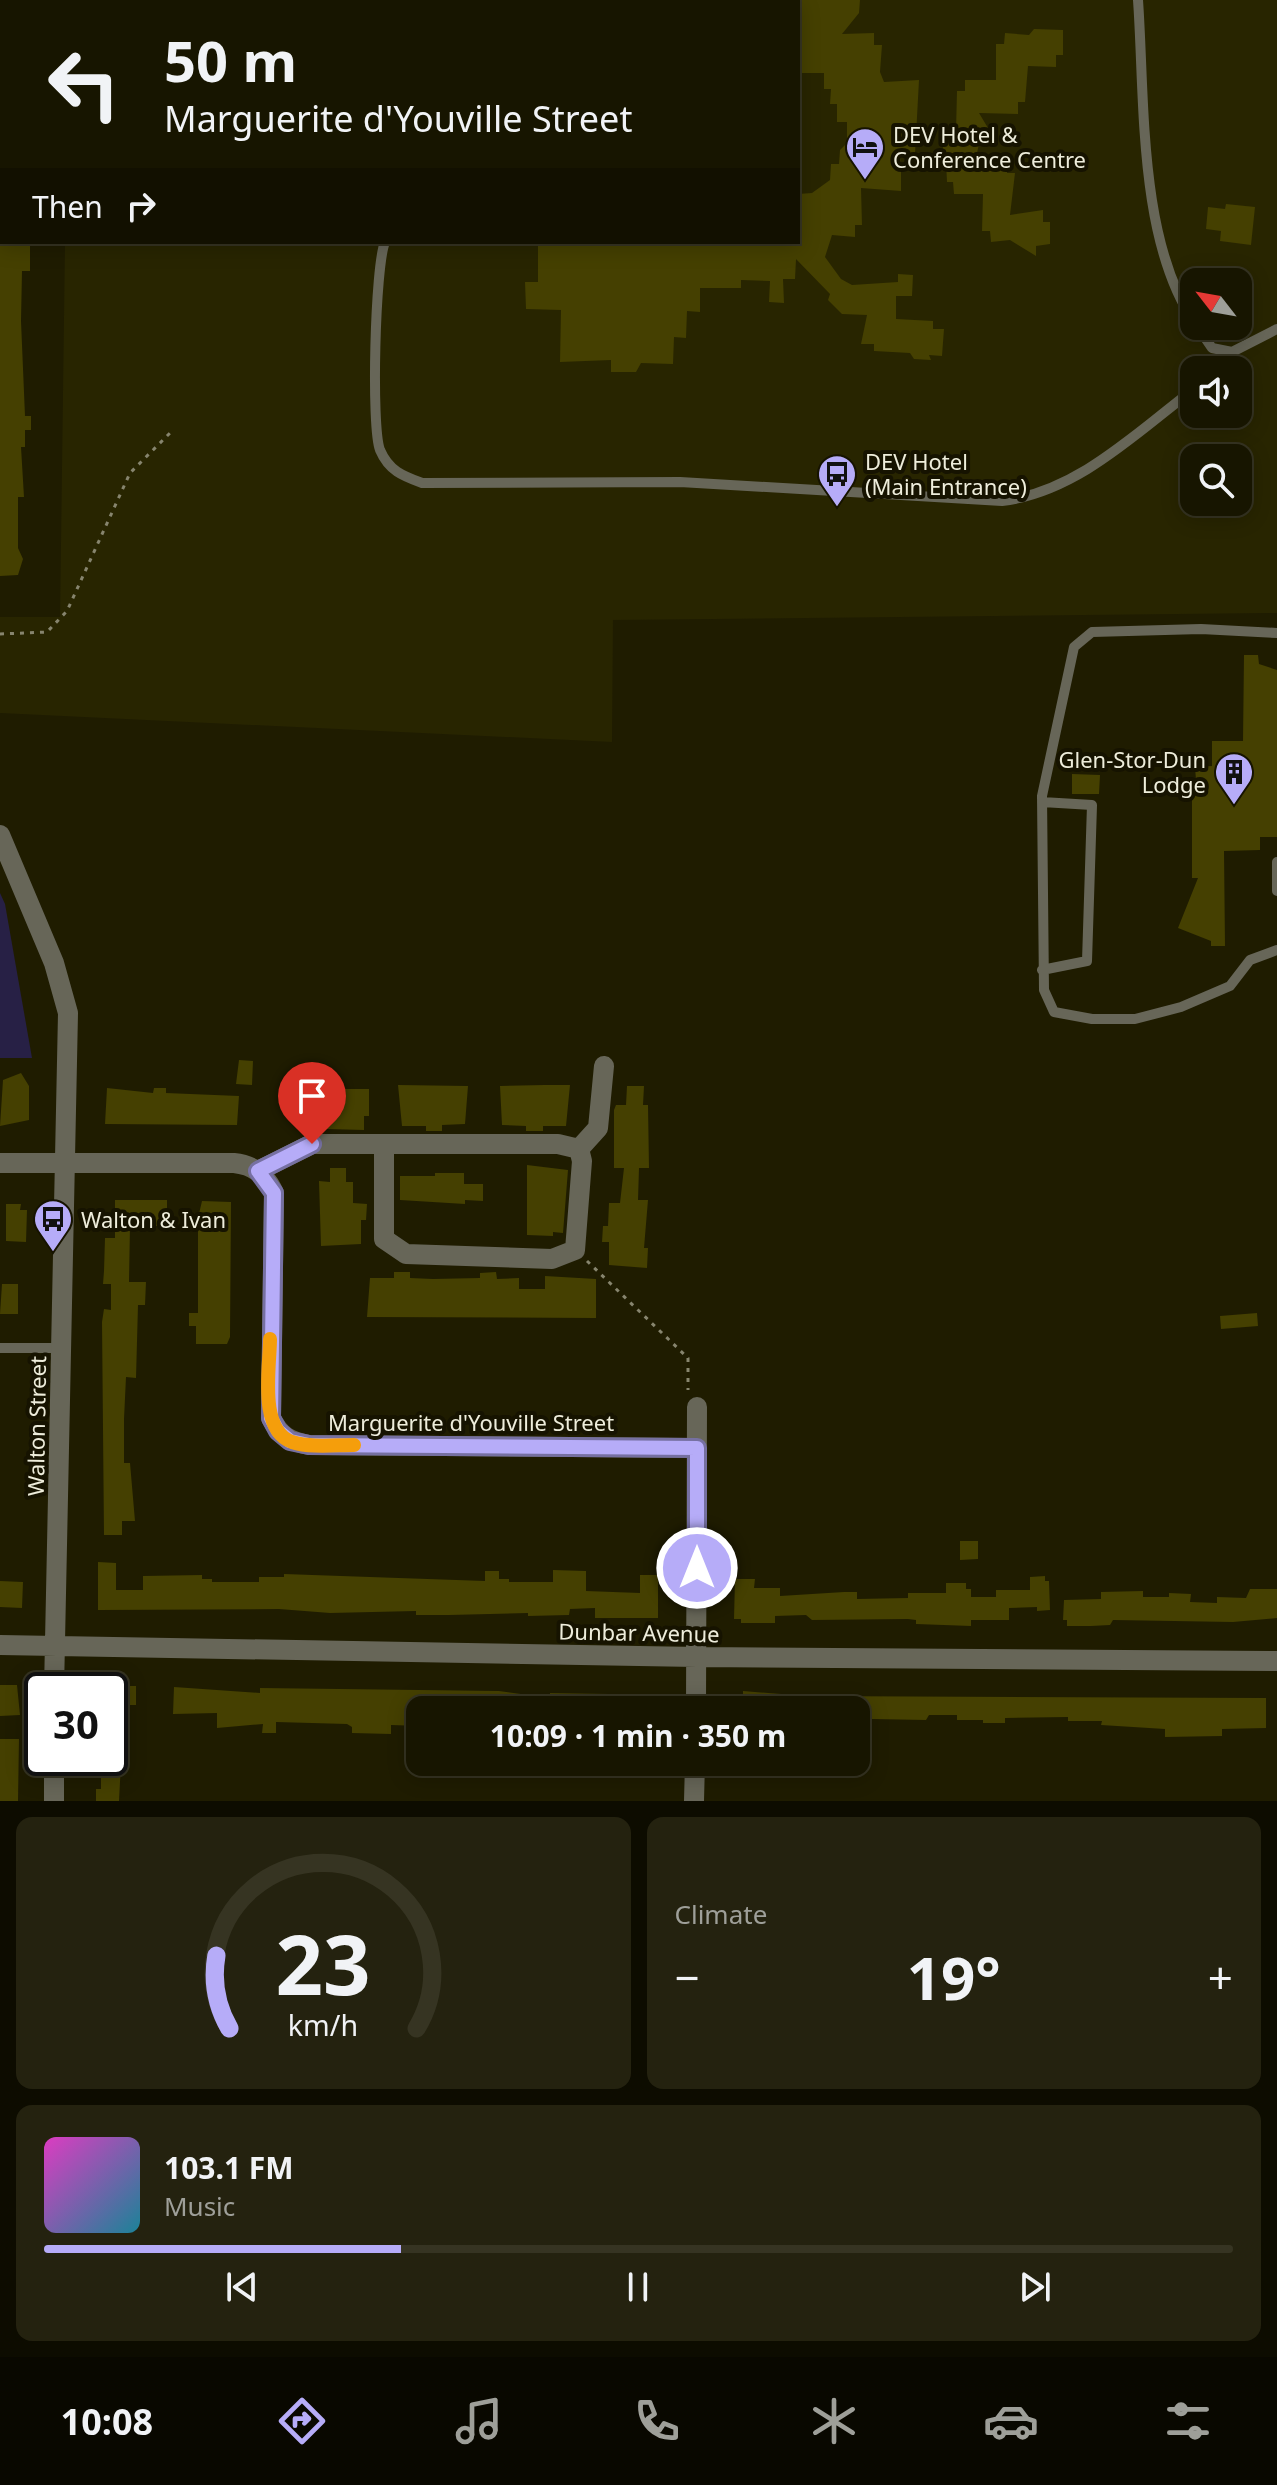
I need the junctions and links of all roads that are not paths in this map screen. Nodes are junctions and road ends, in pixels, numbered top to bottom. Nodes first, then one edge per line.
1 (1138, 0) edge
2 (385, 244) edge
3 (1180, 301) edge
4 (1277, 329) edge
5 (1207, 340) edge
6 (1232, 352) junction
7 (1229, 356) edge
8 (1180, 400) edge
9 (1277, 633) edge
10 (1042, 802) junction
11 (0, 835) edge
12 (1277, 862) edge
13 (1277, 891) edge
14 (1277, 950) edge
15 (1042, 970) junction
16 (604, 1066) dead end
17 (384, 1146) junction
18 (579, 1149) junction
19 (0, 1163) edge
20 (65, 1163) junction
21 (258, 1171) junction
22 (0, 1348) edge
23 (62, 1348) junction
24 (693, 1399) road end
25 (697, 1448) junction
26 (0, 1645) edge
27 (54, 1646) junction
28 (697, 1657) junction
29 (1277, 1661) edge
30 (54, 1672) edge
31 (696, 1696) edge
32 (54, 1776) edge
33 (695, 1776) edge
34 (54, 1801) edge
35 (694, 1801) edge

1 - 3 lane
2 - 8 lane
4 - 6 lane
5 - 6 lane
6 - 7 lane
9 - 10 lane
10 - 15 lane
10 - 15 lane
11 - 20 street, Walton Street
12 - 13 lane
14 - 15 lane
16 - 18 street
17 - 18 street
17 - 18 street
17 - 21 street
19 - 20 street
20 - 21 street
20 - 23 street, Walton Street
21 - 25 street, Marguerite d'Youville Street
22 - 23 lane
23 - 27 street, Walton Street
24 - 25 street
25 - 28 street
26 - 27 street, Dunbar Avenue
27 - 28 street, Dunbar Avenue
27 - 30 street, Walton Street
28 - 29 street, Dunbar Avenue
28 - 31 street
32 - 34 street
33 - 35 street

